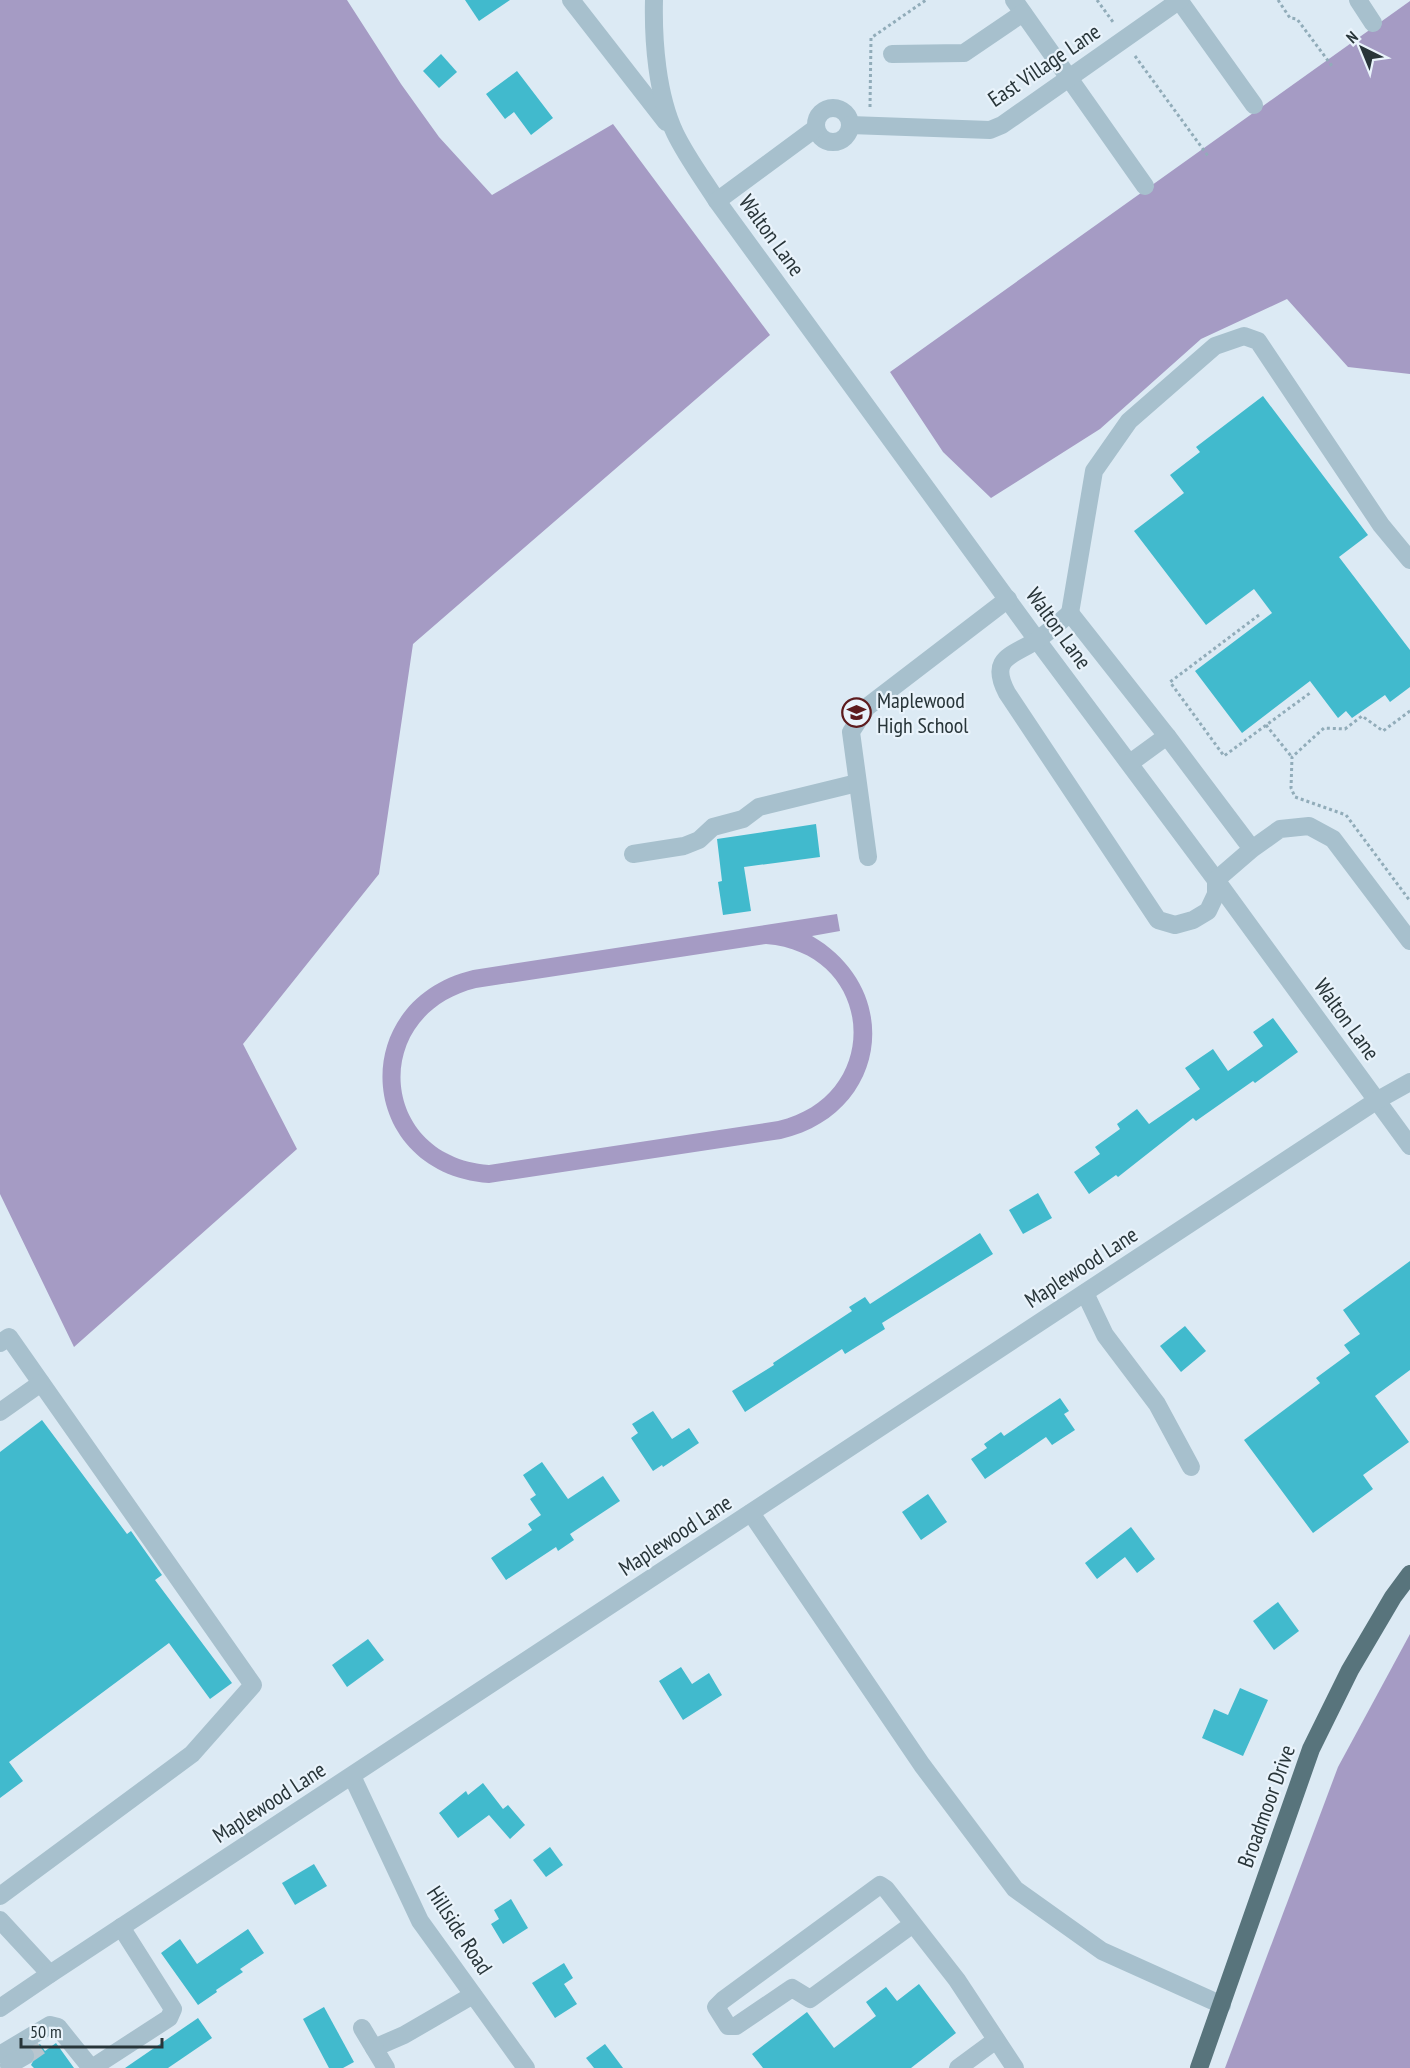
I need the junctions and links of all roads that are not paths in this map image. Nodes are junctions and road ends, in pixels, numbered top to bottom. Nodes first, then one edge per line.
1 (571, 0) edge
2 (654, 0) edge
3 (1179, 0) edge
4 (1358, 0) edge
5 (1018, 7) edge
6 (1373, 23) dead end
7 (892, 54) dead end
8 (1068, 78) junction
9 (1254, 105) dead end
10 (850, 125) junction
11 (818, 132) junction
12 (675, 133) junction
13 (1145, 186) dead end
14 (720, 206) junction
15 (1410, 560) edge
16 (1008, 599) junction
17 (1070, 613) junction
18 (1037, 640) junction
19 (1167, 736) junction
20 (1130, 763) junction
21 (857, 783) junction
22 (1252, 849) junction
23 (633, 854) dead end
24 (868, 857) dead end
25 (1216, 880) junction
26 (1410, 941) edge
27 (1410, 1082) edge
28 (1376, 1101) junction
29 (1410, 1146) edge
30 (1085, 1293) junction
31 (0, 1343) edge
32 (41, 1383) junction
33 (0, 1412) edge
34 (1191, 1467) dead end
35 (751, 1513) junction
36 (1410, 1574) edge
37 (352, 1776) junction
38 (0, 1896) edge
39 (0, 1920) edge
40 (913, 1924) junction
41 (121, 1927) junction
42 (50, 1974) junction
43 (473, 1995) junction
44 (1221, 2005) junction
45 (0, 2008) edge
46 (362, 2028) dead end
47 (61, 2030) junction
48 (996, 2040) junction
49 (41, 2045) tunnel mouth
50 (374, 2048) junction
51 (25, 2055) tunnel mouth
52 (5, 2060) edge
53 (91, 2068) edge
54 (386, 2068) edge
55 (526, 2068) edge
56 (958, 2068) edge
57 (1015, 2068) edge
58 (1199, 2068) edge

1 - 12 street, Walton Lane
2 - 12 street, Walton Lane
3 - 8 street, East Village Lane
3 - 9 street
4 - 6 street
5 - 7 street
5 - 8 street
8 - 10 street, East Village Lane
8 - 13 street
10 - 11 street
10 - 11 street
11 - 14 street
12 - 14 street, Walton Lane
14 - 16 street, Walton Lane
15 - 17 street
16 - 18 street, Walton Lane
16 - 21 street
17 - 18 street
17 - 19 street
18 - 20 street, Walton Lane
18 - 25 street
19 - 20 street
19 - 22 street
20 - 25 street, Walton Lane
21 - 23 street
21 - 24 street
22 - 25 street
22 - 26 street
25 - 28 street, Walton Lane
27 - 28 street, Maplewood Lane
28 - 29 street, Walton Lane
28 - 30 street, Maplewood Lane
30 - 34 street
30 - 35 street, Maplewood Lane
31 - 32 street
32 - 33 street
32 - 38 street
35 - 37 street, Maplewood Lane
35 - 44 street
36 - 44 main road, Broadmoor Drive
37 - 41 street, Maplewood Lane
37 - 43 street, Hillside Road
39 - 42 street
40 - 40 street
40 - 48 street
41 - 42 street, Maplewood Lane
41 - 53 street
42 - 45 street, Maplewood Lane
43 - 50 street
43 - 55 street, Hillside Road
44 - 58 main road, Broadmoor Drive
46 - 50 street
47 - 49 street
47 - 52 street
47 - 53 street
48 - 56 street
48 - 57 street
50 - 54 street
51 - 52 street

